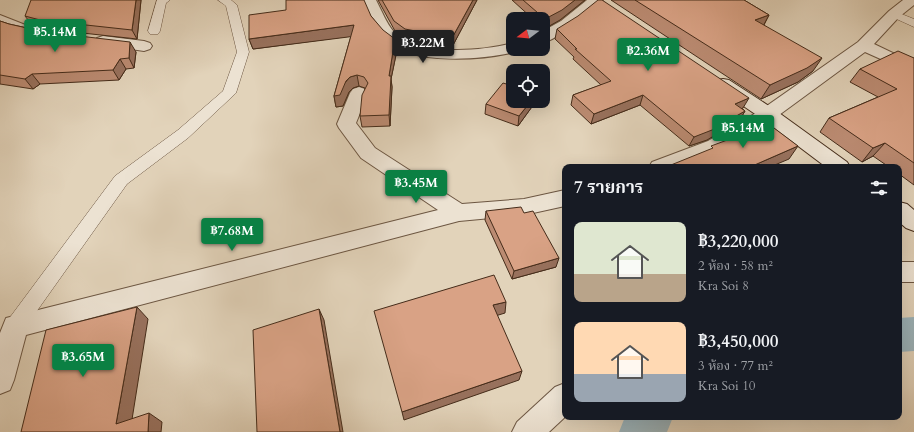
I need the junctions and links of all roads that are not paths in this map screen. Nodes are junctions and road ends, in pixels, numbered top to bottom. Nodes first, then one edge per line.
1 (164, 0) edge
2 (224, 0) edge
3 (369, 0) edge
4 (912, 0) edge
5 (601, 3) edge
6 (894, 14) junction
7 (0, 20) edge
8 (914, 23) edge
9 (154, 32) dead end
10 (550, 34) edge
11 (54, 36) edge
12 (91, 40) edge
13 (864, 45) junction
14 (144, 46) dead end
15 (506, 50) edge
16 (914, 69) edge
17 (709, 75) edge
18 (359, 92) dead end
19 (768, 114) junction
20 (667, 164) edge
21 (836, 164) edge
22 (562, 199) edge
23 (458, 213) junction
24 (902, 272) edge
25 (914, 272) edge
26 (15, 326) junction
27 (0, 380) edge
28 (562, 400) edge
29 (527, 432) edge

1 - 9 lane
2 - 26 lane
3 - 15 street
4 - 6 street
5 - 10 street
6 - 8 lane
6 - 13 street
7 - 11 street
12 - 14 street
13 - 16 street
13 - 19 street
17 - 19 street
18 - 23 street
19 - 20 street
19 - 21 street
22 - 23 street
23 - 26 street
24 - 25 street
26 - 27 street
28 - 29 street

